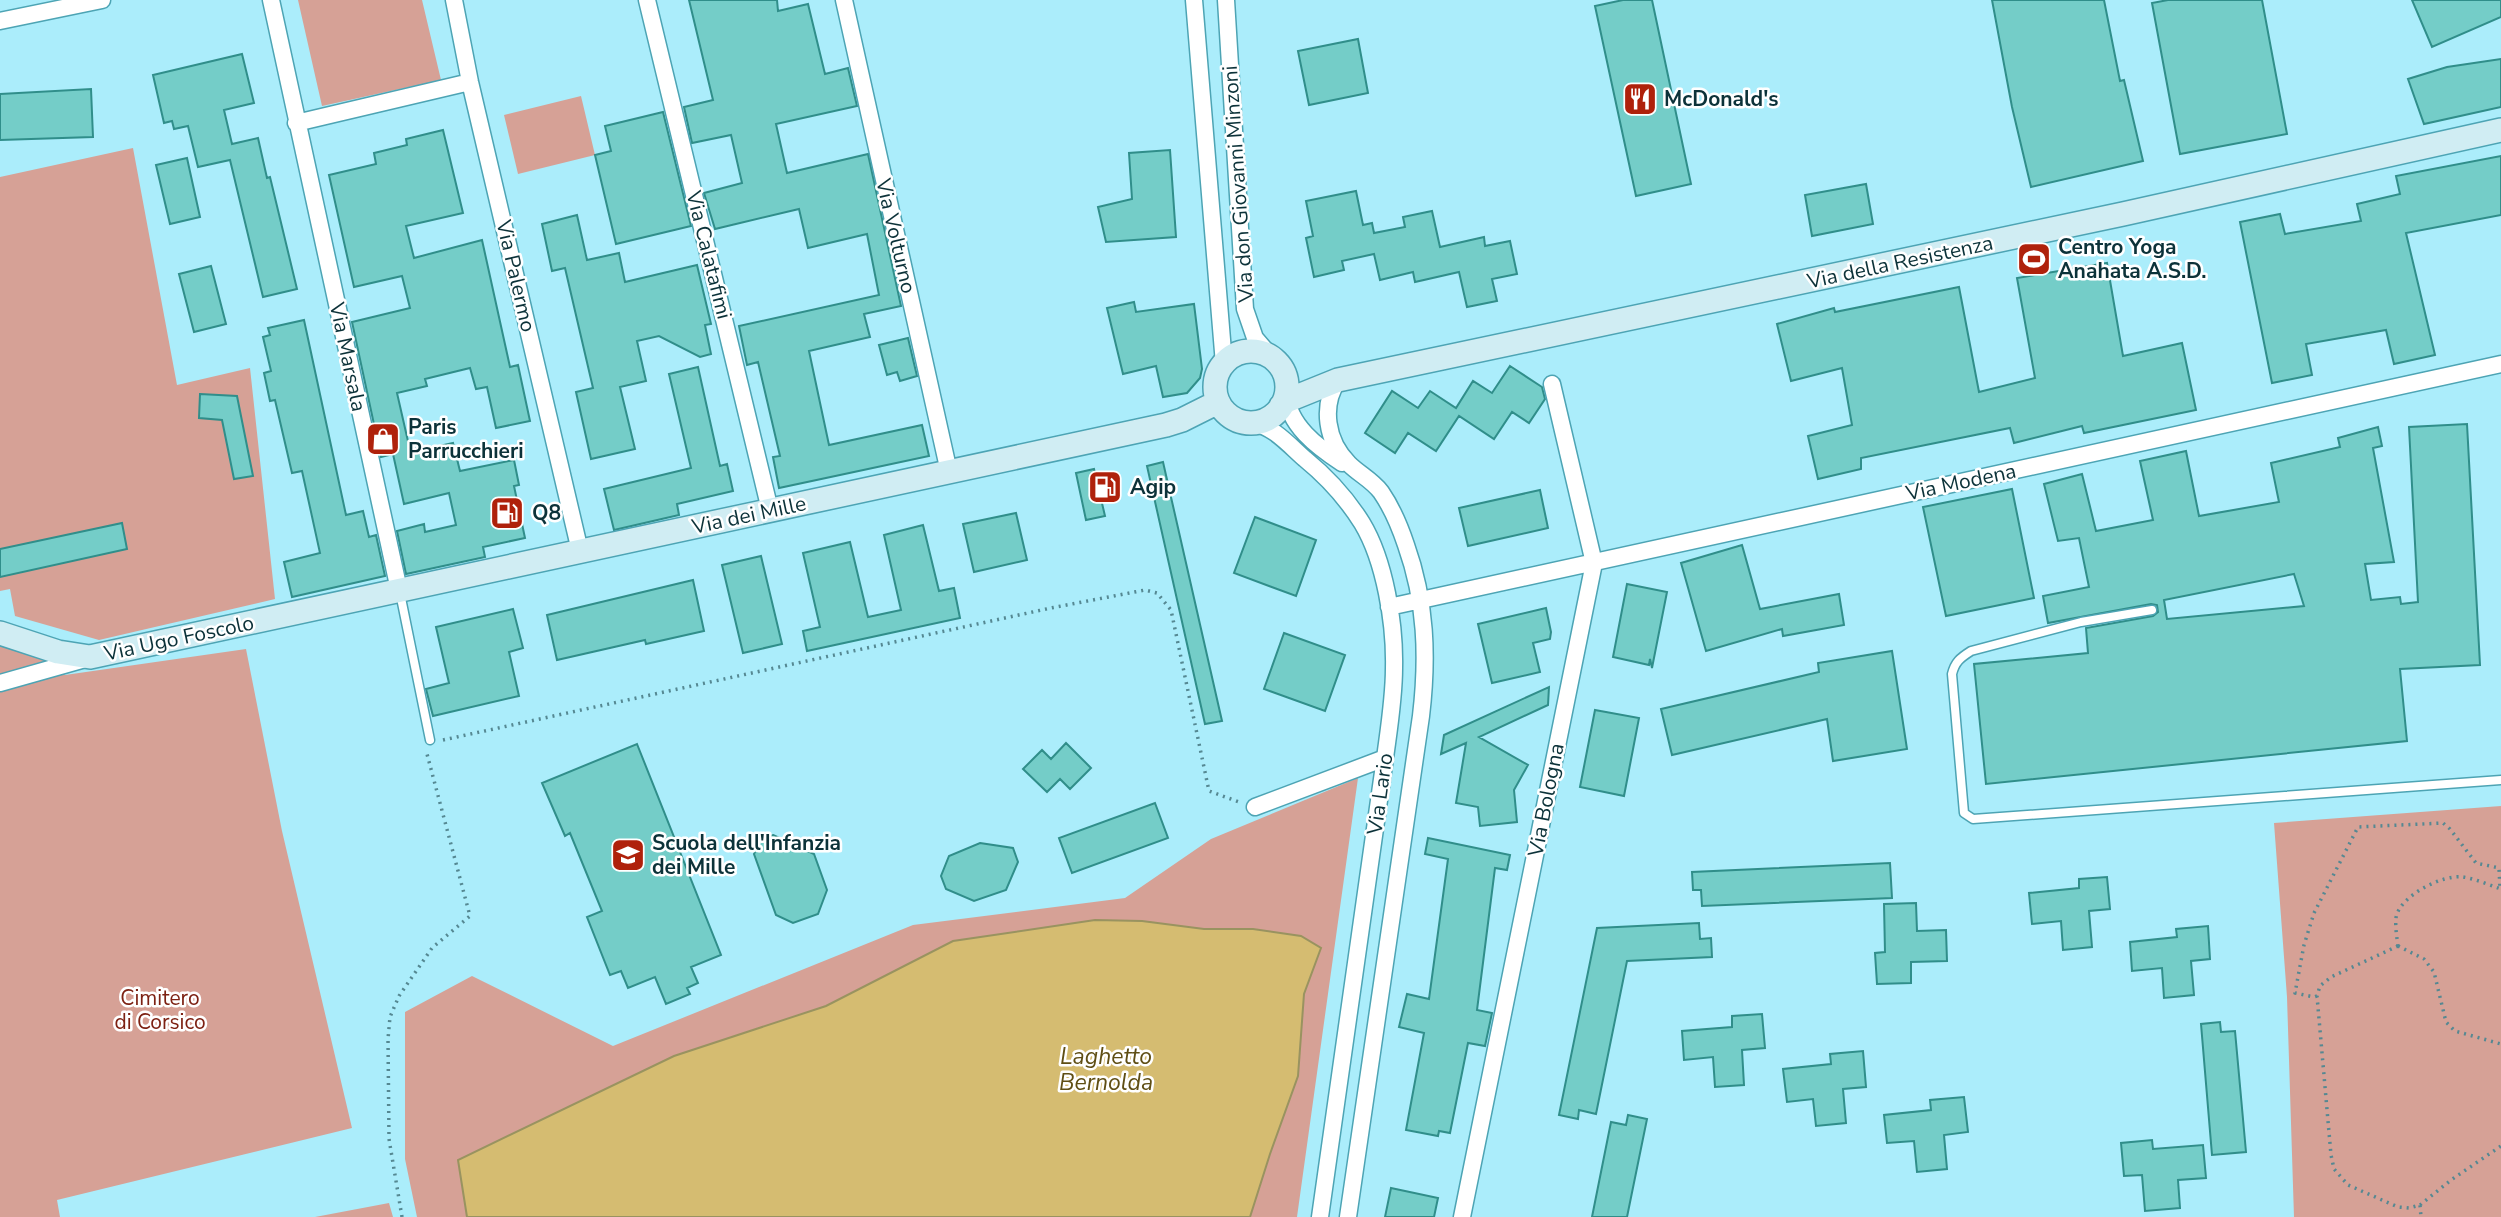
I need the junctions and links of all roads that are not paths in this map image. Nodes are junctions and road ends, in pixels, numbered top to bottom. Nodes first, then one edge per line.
1 (102, 0) edge
2 (271, 0) edge
3 (454, 0) edge
4 (647, 0) edge
5 (844, 0) edge
6 (1194, 0) edge
7 (1226, 0) edge
8 (0, 21) edge
9 (470, 82) junction
10 (296, 123) junction
11 (2501, 130) edge
12 (1273, 359) junction
13 (1224, 364) junction
14 (2501, 364) edge
15 (1338, 380) junction
16 (1552, 384) dead end
17 (1285, 400) junction
18 (1218, 401) junction
19 (1253, 423) junction
20 (949, 472) junction
21 (1359, 473) junction
22 (770, 510) junction
23 (580, 551) junction
24 (1594, 563) junction
25 (399, 590) junction
26 (1421, 601) junction
27 (1389, 607) junction
28 (2152, 610) dead end
29 (277, 617) joint
30 (0, 634) edge
31 (90, 657) junction
32 (0, 683) edge
33 (431, 742) road end
34 (1385, 758) junction
35 (2501, 780) edge
36 (1255, 807) road end
37 (1320, 1217) edge
38 (1348, 1217) edge
39 (1462, 1217) edge

1 - 8 street
2 - 10 street, Via Marsala
3 - 9 street, Via Palermo
4 - 22 street, Via Calatafimi
5 - 20 street, Via Volturno
6 - 13 street, Via don Giovanni Minzoni
7 - 12 street, Via don Giovanni Minzoni
9 - 10 street
9 - 23 street, Via Palermo
10 - 25 street, Via Marsala
11 - 15 street, Via della Resistenza
12 - 13 street
12 - 15 street, Via della Resistenza
12 - 17 street
13 - 18 street
14 - 24 street, Via Modena
15 - 17 street, Via della Resistenza
15 - 21 street, Via Lario
16 - 24 street, Via Bologna
17 - 19 street
17 - 21 street, Via Lario
18 - 19 street
18 - 20 street, Via dei Mille
19 - 27 street, Via Lario
20 - 22 street, Via dei Mille
21 - 26 street, Via Lario
22 - 23 street, Via dei Mille
23 - 25 street, Via dei Mille
24 - 26 street, Via Modena
24 - 39 street, Via Bologna
25 - 29 street, Via dei Mille
25 - 33 lane
26 - 27 street, Via Modena
26 - 38 street, Via Lario
27 - 34 street, Via Lario
28 - 35 lane
29 - 31 street, Via Ugo Foscolo
30 - 31 street, Via Ugo Foscolo
31 - 32 street
34 - 36 street
34 - 37 street, Via Lario

